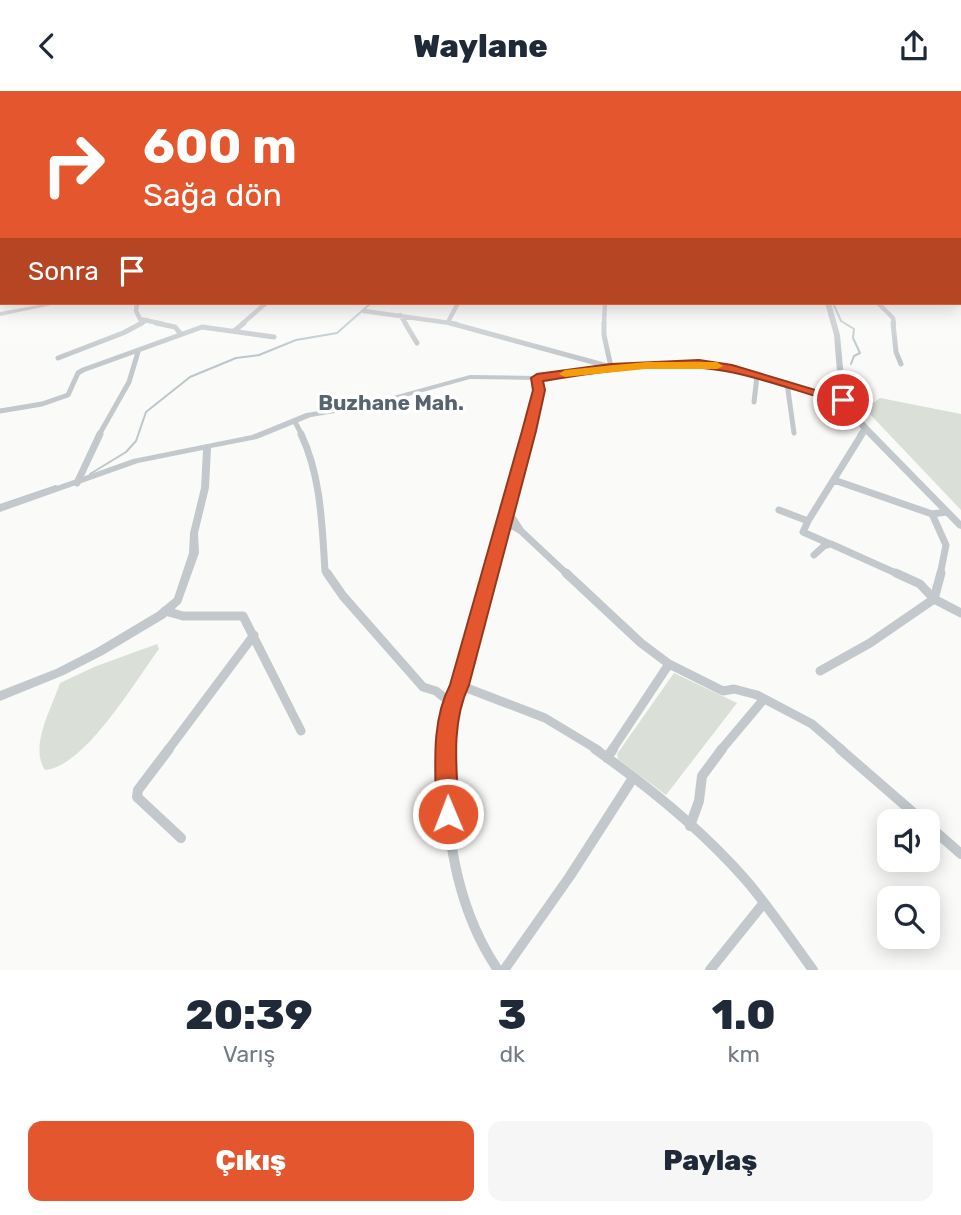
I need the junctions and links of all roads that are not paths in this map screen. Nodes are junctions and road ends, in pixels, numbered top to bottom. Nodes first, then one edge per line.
1 (45, 305) edge
2 (137, 305) edge
3 (264, 305) edge
4 (457, 305) edge
5 (606, 305) edge
6 (829, 305) edge
7 (880, 305) edge
8 (364, 311) dead end
9 (0, 314) edge
10 (400, 315) junction
11 (147, 320) junction
12 (448, 322) junction
13 (234, 331) junction
14 (180, 333) junction
15 (274, 337) dead end
16 (417, 343) dead end
17 (138, 352) junction
18 (58, 358) dead end
19 (901, 364) dead end
20 (611, 367) junction
21 (757, 376) junction
22 (537, 378) junction
23 (787, 383) junction
24 (843, 400) junction
25 (754, 402) dead end
26 (0, 411) edge
27 (295, 422) junction
28 (864, 428) junction
29 (794, 433) dead end
30 (207, 447) junction
31 (835, 480) junction
32 (77, 482) junction
33 (0, 509) edge
34 (507, 510) junction
35 (779, 510) dead end
36 (947, 512) junction
37 (932, 514) junction
38 (808, 521) junction
39 (961, 526) edge
40 (502, 529) junction
41 (521, 531) junction
42 (831, 544) junction
43 (814, 555) dead end
44 (934, 599) junction
45 (165, 611) junction
46 (961, 613) edge
47 (254, 635) junction
48 (669, 664) junction
49 (820, 671) dead end
50 (459, 685) junction
51 (0, 696) edge
52 (764, 699) junction
53 (451, 703) junction
54 (301, 731) dead end
55 (607, 758) junction
56 (633, 778) junction
57 (909, 809) edge
58 (690, 826) junction
59 (940, 836) edge
60 (181, 838) dead end
61 (961, 854) edge
62 (763, 904) junction
63 (498, 970) edge
64 (504, 970) edge
65 (710, 970) edge
66 (813, 970) edge

1 - 9 street
2 - 11 street
3 - 13 street
4 - 12 street
5 - 20 street
6 - 24 street
7 - 19 street
8 - 10 street
10 - 12 street
10 - 16 street
11 - 14 street
11 - 18 street
12 - 20 street
13 - 14 street
13 - 15 street
14 - 17 street
17 - 26 street
17 - 32 street
20 - 21 street
20 - 22 street
21 - 23 street
21 - 25 street
22 - 27 street
22 - 34 street
23 - 24 street
23 - 29 street
24 - 28 street
27 - 30 street
27 - 53 street
28 - 31 street
28 - 36 street
30 - 32 street
30 - 45 street
31 - 37 street
31 - 38 street
32 - 33 street
34 - 40 street
34 - 41 street
35 - 38 street
36 - 37 street
36 - 39 street
37 - 44 street
38 - 42 street
40 - 41 street
40 - 50 street
41 - 48 street
42 - 43 street
42 - 44 street
44 - 46 street
44 - 49 street
45 - 47 street
45 - 51 street
47 - 54 street
47 - 60 street
48 - 52 street
48 - 55 street
50 - 53 street
50 - 55 street
52 - 57 street
52 - 58 street
53 - 63 street
55 - 56 street
56 - 58 street
56 - 64 street
58 - 62 street
59 - 61 street
62 - 65 street
62 - 66 street

